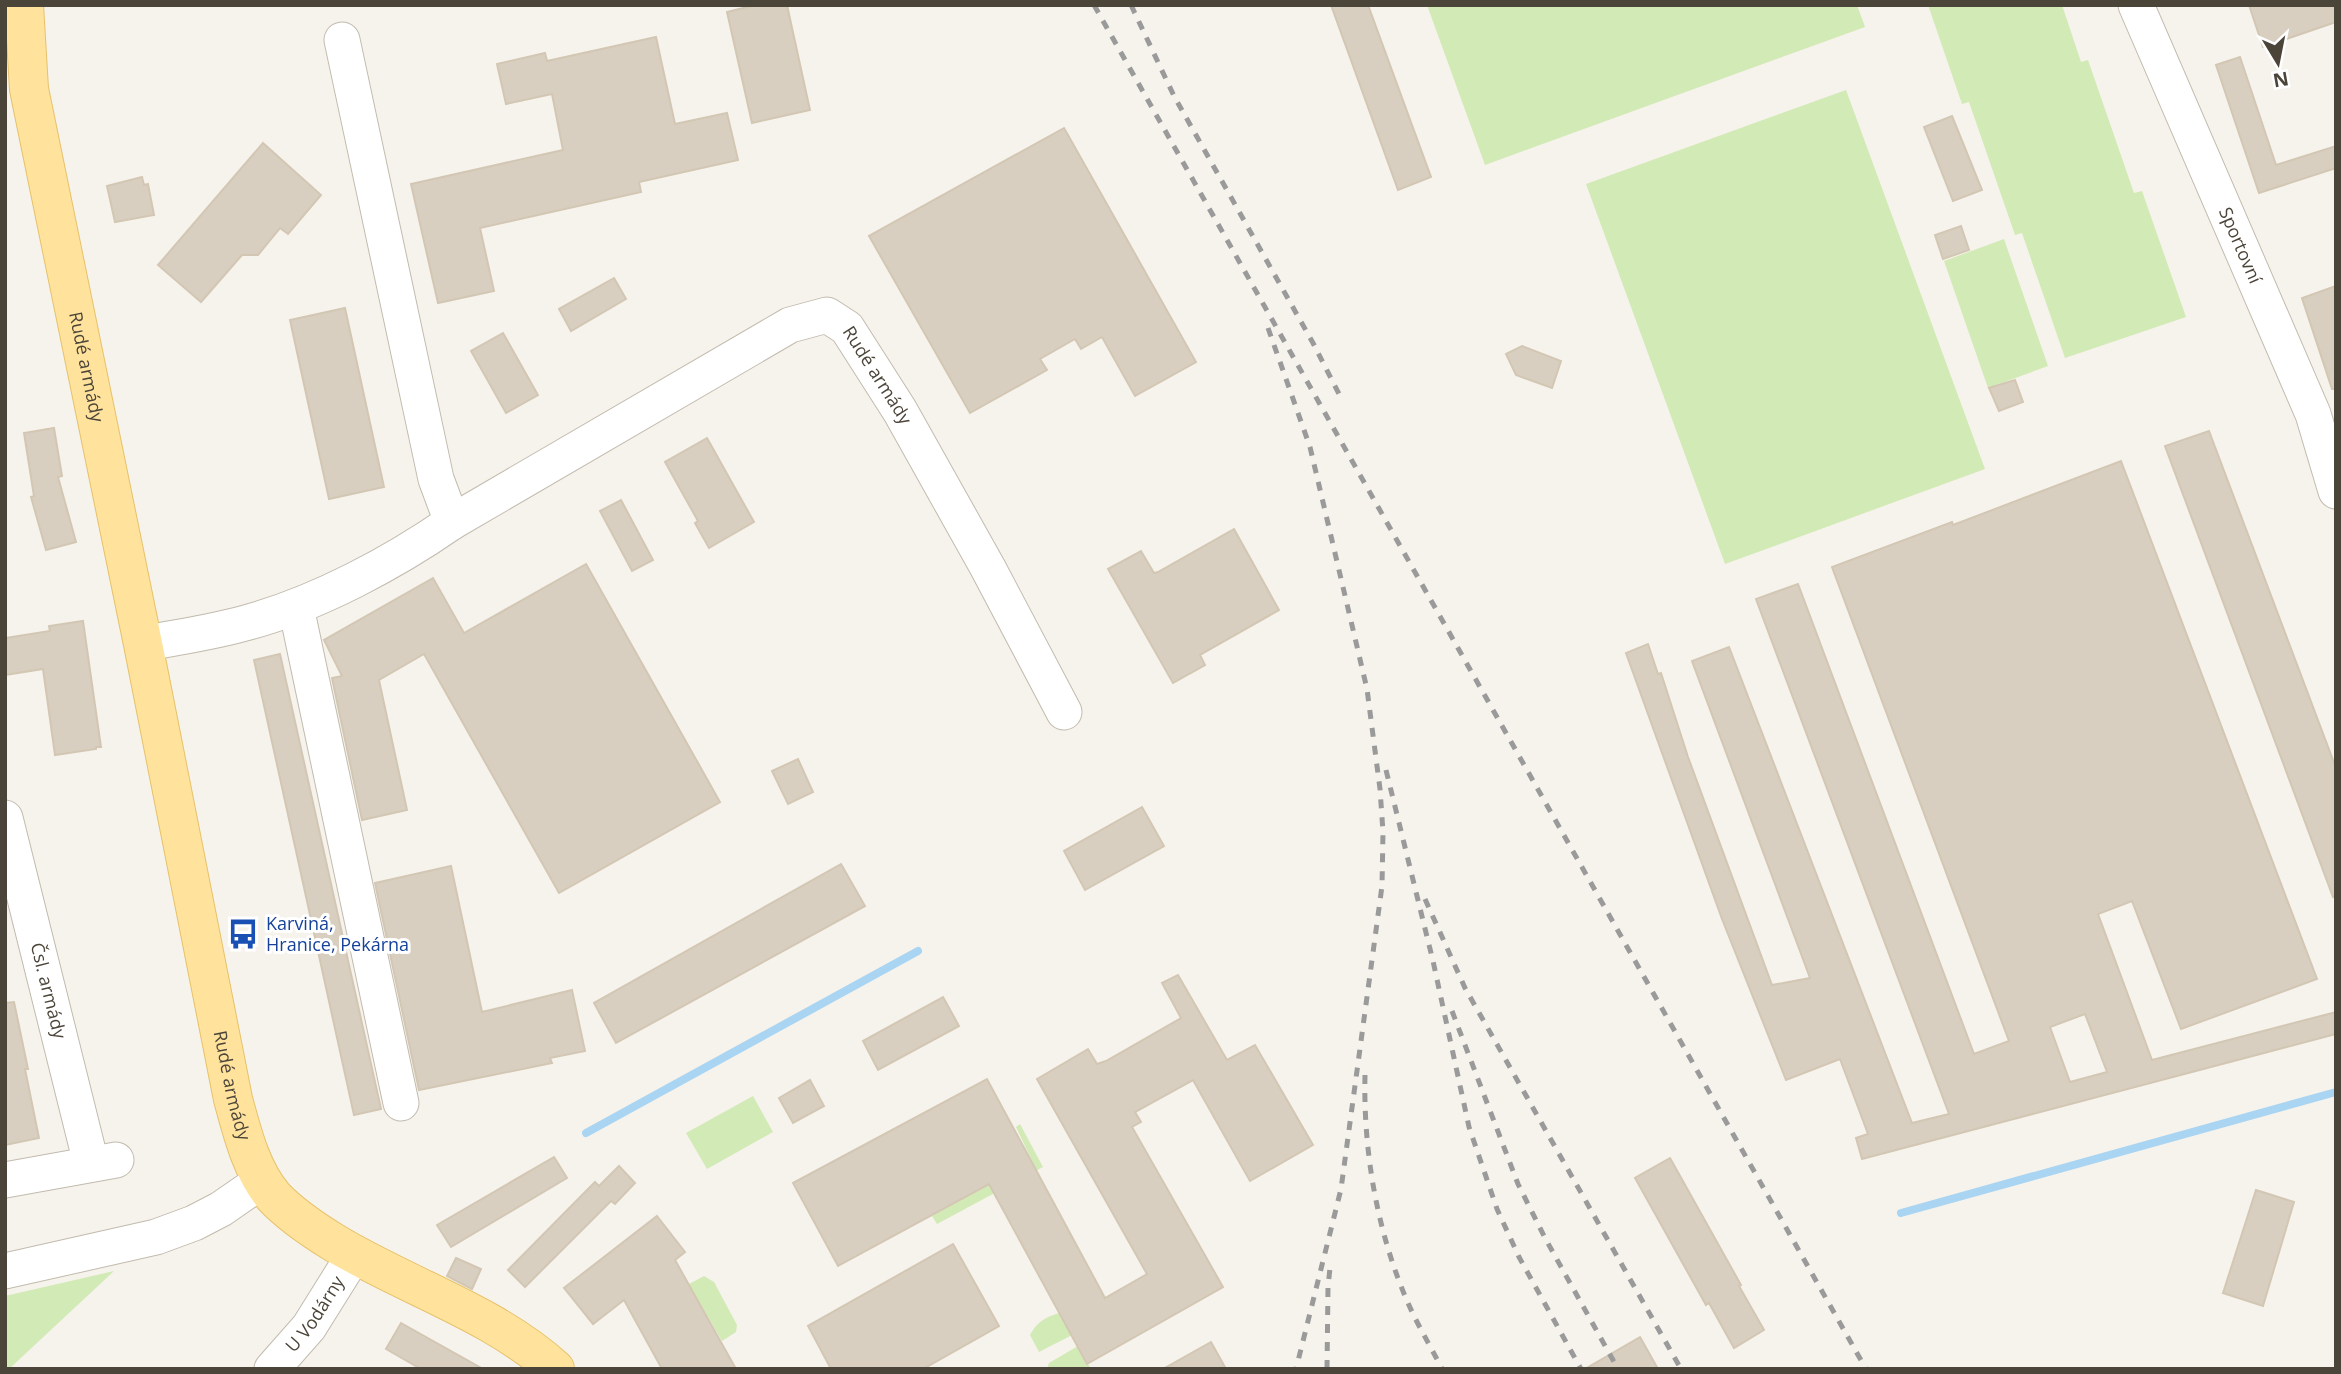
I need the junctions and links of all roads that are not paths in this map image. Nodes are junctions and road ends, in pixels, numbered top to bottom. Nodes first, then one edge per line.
1 (24, 5) edge
2 (2136, 5) edge
3 (5, 26) edge
4 (342, 40) dead end
5 (17, 91) edge
6 (2336, 491) edge
7 (452, 522) junction
8 (296, 607) junction
9 (143, 643) junction
10 (1064, 712) dead end
11 (5, 818) edge
12 (401, 1103) dead end
13 (5, 1180) edge
14 (263, 1180) junction
15 (354, 1255) junction
16 (5, 1271) edge
17 (272, 1369) edge
18 (555, 1369) edge

1 - 5 main road, Rudé armády
2 - 6 street, Sportovní
3 - 5 main road, Rudé armády
4 - 7 street
5 - 9 main road, Rudé armády
7 - 8 street, Rudé armády
7 - 10 street, Rudé armády
8 - 9 street, Rudé armády
8 - 12 street
9 - 14 main road, Rudé armády
11 - 13 street, Čsl. armády
14 - 15 main road, Rudé armády
14 - 16 street
15 - 17 street, U Vodárny
15 - 18 main road, Rudé armády

